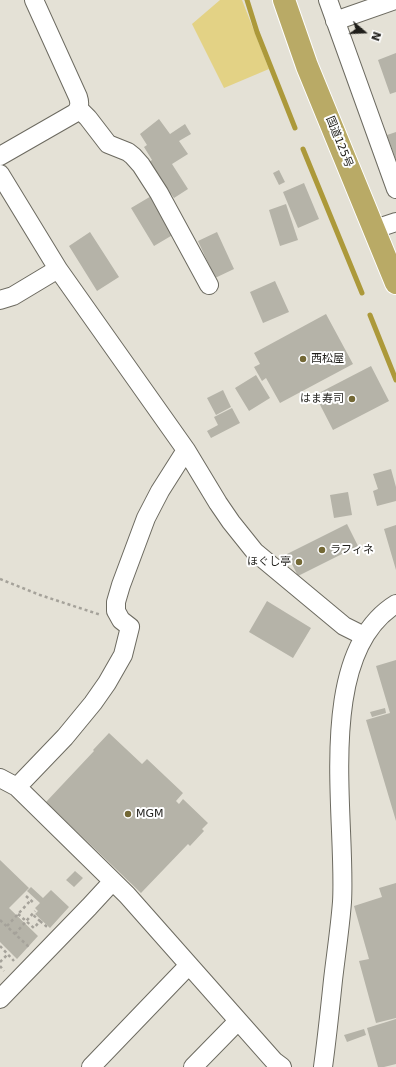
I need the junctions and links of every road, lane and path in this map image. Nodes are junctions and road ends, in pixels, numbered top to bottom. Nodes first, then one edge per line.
1 (34, 0) edge
2 (284, 0) edge
3 (328, 0) edge
4 (395, 0) edge
5 (335, 21) junction
6 (78, 109) junction
7 (0, 156) edge
8 (0, 174) edge
9 (396, 190) edge
10 (396, 222) edge
11 (375, 229) junction
12 (58, 269) junction
13 (396, 283) edge
14 (210, 285) dead end
15 (0, 300) edge
16 (186, 450) junction
17 (0, 579) edge
18 (396, 604) edge
19 (90, 612) dead end
20 (364, 636) junction
21 (0, 778) edge
22 (17, 787) junction
23 (113, 881) junction
24 (26, 896) dead end
25 (31, 900) junction
26 (35, 904) dead end
27 (35, 910) dead end
28 (18, 914) junction
29 (32, 914) junction
30 (0, 920) edge
31 (26, 921) junction
32 (40, 921) junction
33 (7, 926) junction
34 (34, 928) junction
35 (37, 930) dead end
36 (43, 930) dead end
37 (15, 934) junction
38 (0, 947) edge
39 (30, 948) dead end
40 (8, 954) junction
41 (0, 962) edge
42 (190, 965) junction
43 (0, 966) edge
44 (10, 966) dead end
45 (0, 976) edge
46 (0, 1000) edge
47 (238, 1021) junction
48 (91, 1067) edge
49 (193, 1067) edge
50 (282, 1067) edge
51 (323, 1067) edge

1 - 6 street
2 - 11 highway, 国道125号
3 - 5 street
4 - 5 street
5 - 9 street
6 - 7 street
6 - 14 street
8 - 12 street
10 - 11 street
11 - 13 highway, 国道125号
12 - 15 street
12 - 16 street
16 - 20 street
16 - 22 street
17 - 19 path
18 - 20 street
20 - 51 street
21 - 22 street
22 - 23 street
23 - 42 street
23 - 46 street
24 - 25 path
25 - 26 path
25 - 28 path
27 - 29 path
28 - 31 path
28 - 33 path
29 - 31 path
29 - 32 path
30 - 33 path
31 - 34 path
31 - 37 path
32 - 34 path
32 - 36 path
33 - 37 path
34 - 35 path
37 - 39 path
38 - 40 path
40 - 41 path
40 - 44 path
42 - 47 street
42 - 48 street
43 - 45 path
47 - 49 street
47 - 50 street

